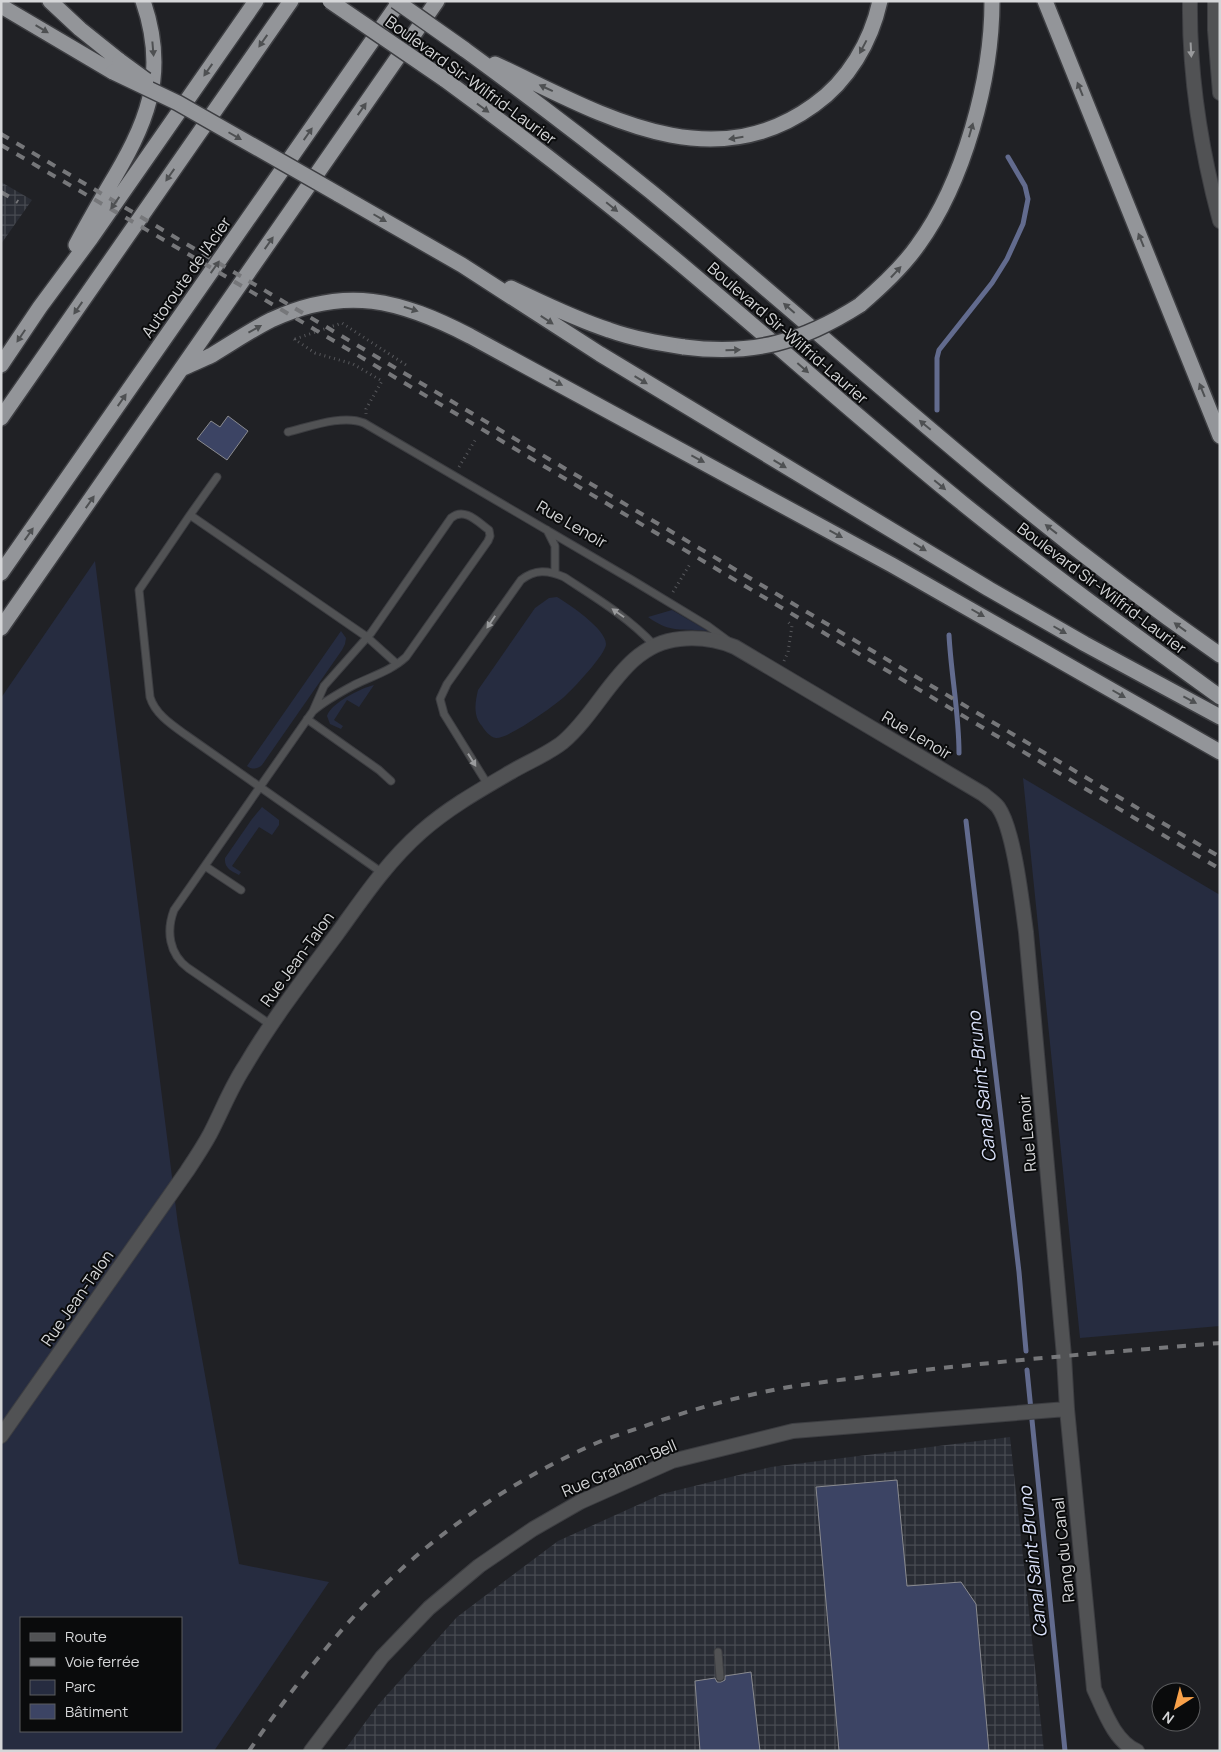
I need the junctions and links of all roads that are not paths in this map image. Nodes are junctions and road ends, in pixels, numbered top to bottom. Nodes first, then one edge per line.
1 (50, 1) edge
2 (142, 1) edge
3 (256, 1) edge
4 (291, 1) edge
5 (330, 1) edge
6 (396, 1) edge
7 (400, 1) edge
8 (437, 1) edge
9 (880, 1) edge
10 (992, 1) edge
11 (1045, 1) edge
12 (1190, 1) edge
13 (1216, 1) edge
14 (1, 6) edge
15 (464, 49) junction
16 (116, 66) junction
17 (1220, 93) edge
18 (1220, 221) edge
19 (462, 265) junction
20 (40, 307) junction
21 (1, 365) edge
22 (181, 369) junction
23 (1, 418) edge
24 (288, 432) dead end
25 (1220, 436) edge
26 (217, 477) dead end
27 (190, 515) junction
28 (547, 530) junction
29 (555, 573) junction
30 (1, 574) edge
31 (1, 628) edge
32 (367, 637) junction
33 (654, 645) junction
34 (735, 647) junction
35 (1220, 655) edge
36 (397, 664) junction
37 (1220, 697) edge
38 (313, 711) junction
39 (1220, 716) edge
40 (307, 720) junction
41 (1220, 752) edge
42 (391, 781) dead end
43 (488, 785) junction
44 (260, 788) junction
45 (205, 866) junction
46 (381, 872) junction
47 (241, 890) dead end
48 (271, 1025) junction
49 (1067, 1409) junction
50 (1, 1436) edge
51 (718, 1652) dead end
52 (720, 1677) dead end
53 (311, 1751) edge
54 (1137, 1751) edge

1 - 16 highway
2 -> 20 highway
3 -> 20 highway
4 -> 23 highway
5 -> 37 highway, Boulevard Sir-Wilfrid-Laurier, bridge
6 - 15 highway, Boulevard Sir-Wilfrid-Laurier, bridge
30 -> 7 highway, Autoroute de l'Acier
22 -> 8 highway
9 -> 15 highway
19 -> 10 highway, bridge
25 -> 11 highway
12 -> 18 street
13 - 17 street
14 -> 16 highway
35 -> 15 highway, Boulevard Sir-Wilfrid-Laurier
16 -> 19 highway, bridge
19 -> 39 highway
20 -> 21 highway
31 -> 22 highway
22 -> 41 highway
24 - 28 lane, Rue Lenoir
26 - 27 lane
27 - 32 lane
27 - 44 lane
28 - 29 lane
28 - 34 lane, Rue Lenoir
33 -> 29 lane
29 -> 43 lane
32 - 36 lane
32 - 36 lane
32 - 38 lane
33 - 34 street, Rue Jean-Talon
33 - 43 street, Rue Jean-Talon
34 - 49 street, Rue Lenoir
36 - 38 lane
38 - 40 lane
40 - 42 lane
40 - 44 lane
43 - 46 street, Rue Jean-Talon
44 - 45 lane
44 - 46 lane
45 - 47 lane
45 - 48 lane
46 - 48 street, Rue Jean-Talon
48 - 50 street, Rue Jean-Talon
49 - 53 street, Rue Graham-Bell
49 - 54 street, Rang du Canal
51 - 52 lane

